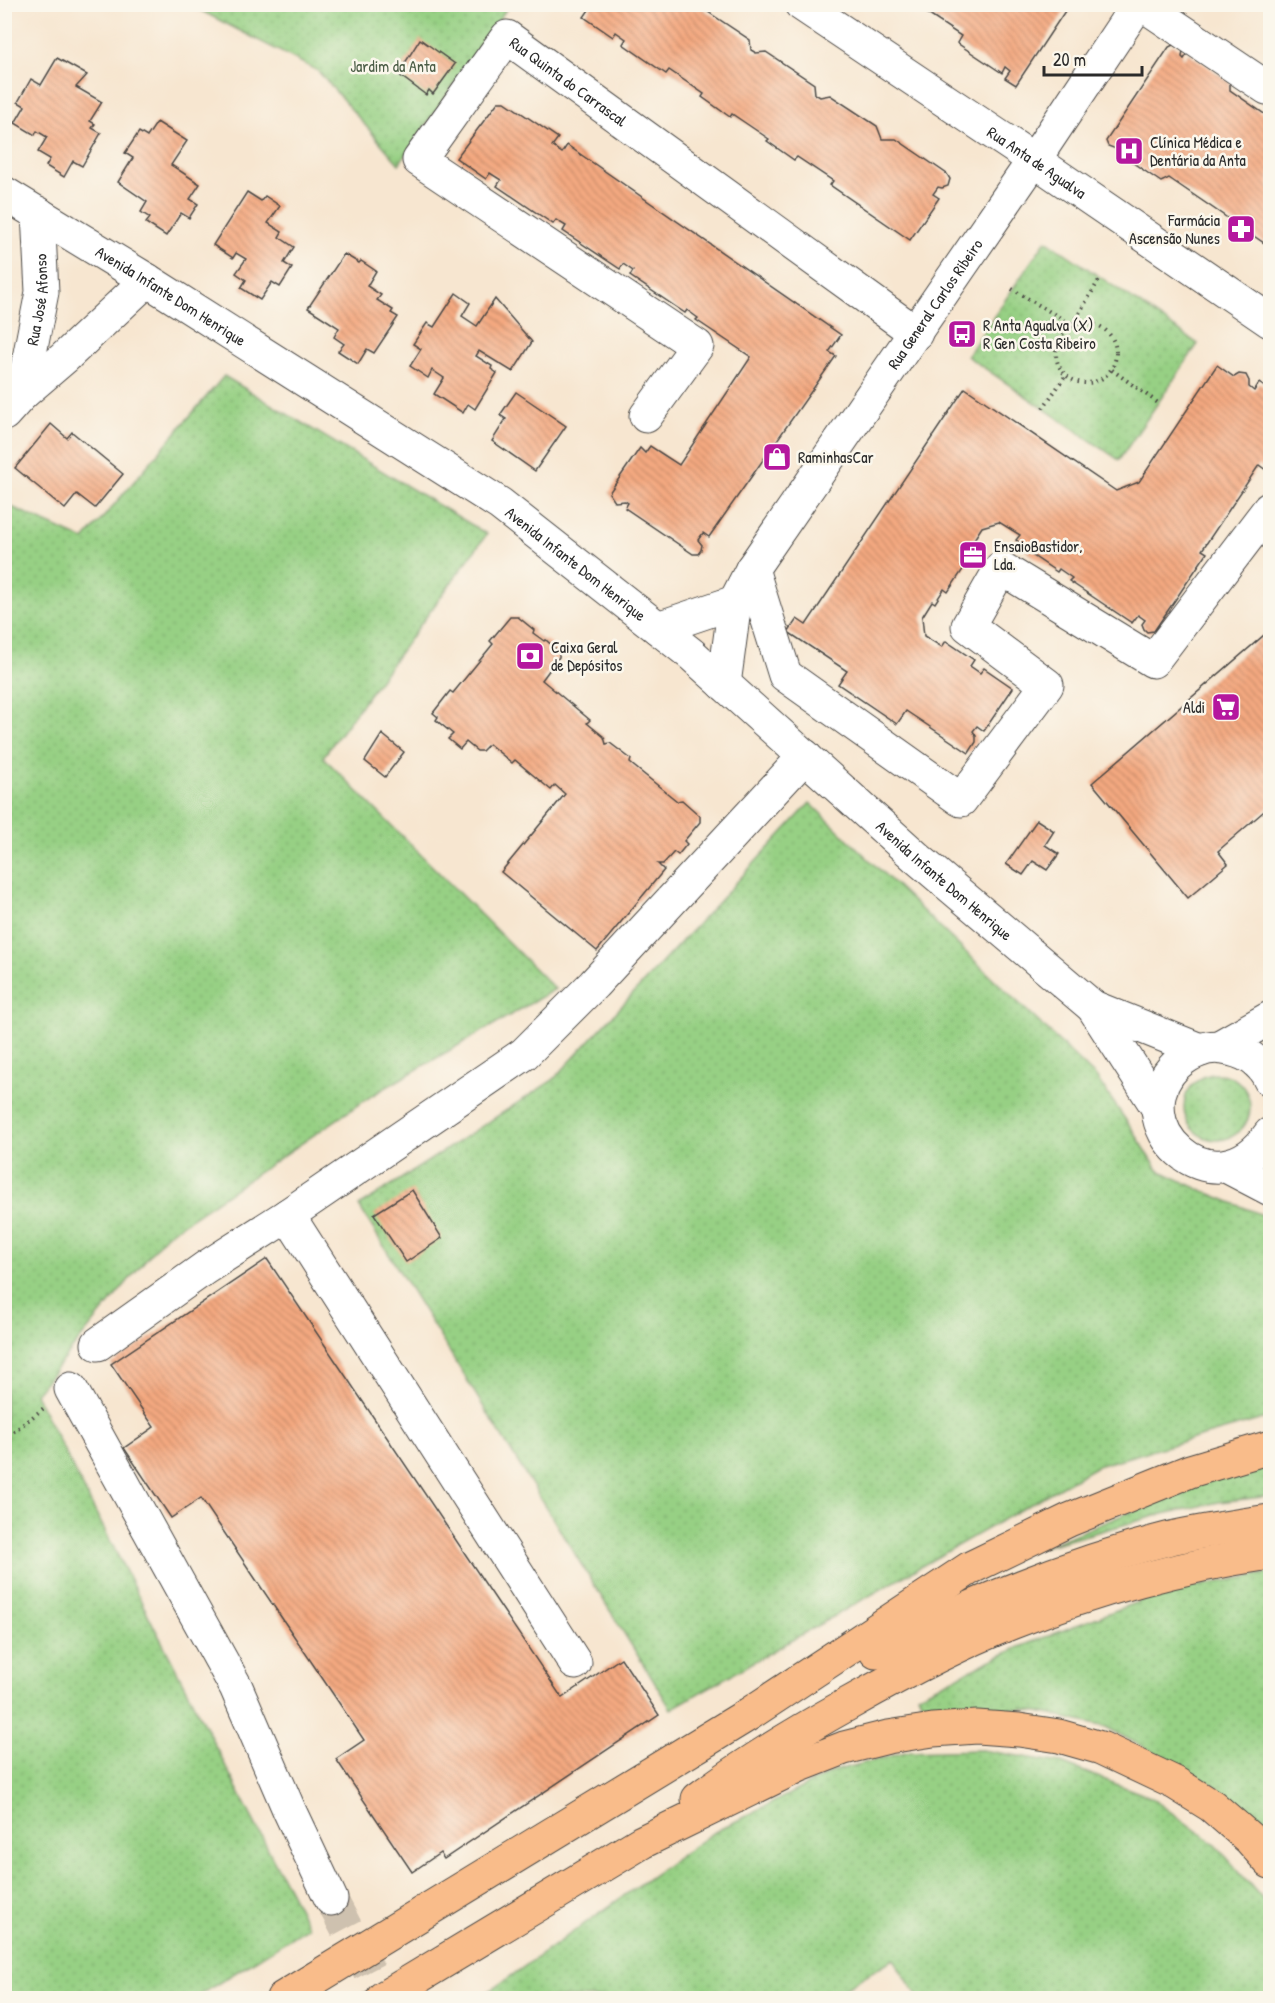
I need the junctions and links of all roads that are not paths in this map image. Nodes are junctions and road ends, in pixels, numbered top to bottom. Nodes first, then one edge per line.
1 (801, 4) edge
2 (1140, 4) edge
3 (1269, 87) edge
4 (1034, 160) junction
5 (4, 193) edge
6 (38, 213) junction
7 (147, 280) junction
8 (1270, 321) edge
9 (916, 333) junction
10 (13, 404) edge
11 (646, 416) dead end
12 (1270, 510) edge
13 (752, 569) junction
14 (735, 602) junction
15 (658, 628) junction
16 (724, 684) junction
17 (805, 756) junction
18 (1094, 1007) junction
19 (1270, 1018) edge
20 (1209, 1048) junction
21 (1270, 1080) edge
22 (1158, 1108) junction
23 (1270, 1134) edge
24 (1226, 1166) junction
25 (1270, 1189) edge
26 (288, 1215) junction
27 (98, 1344) dead end
28 (71, 1389) road end
29 (1270, 1447) edge
30 (1270, 1521) edge
31 (1270, 1553) edge
32 (575, 1663) dead end
33 (749, 1714) junction
34 (642, 1842) junction
35 (1270, 1862) edge
36 (331, 1899) tunnel mouth
37 (283, 1998) edge
38 (383, 1998) edge

1 - 4 street, Rua Anta de Agualva
2 - 3 street
2 - 4 street, Rua General Carlos Ribeiro
4 - 8 street, Rua Anta de Agualva
4 - 9 street, Rua General Carlos Ribeiro
5 - 6 street, Avenida Infante Dom Henrique
6 - 7 street, Avenida Infante Dom Henrique
6 - 10 street, Rua José Afonso
7 - 10 street
7 - 15 street, Avenida Infante Dom Henrique
9 - 11 street, Rua Quinta do Carrascal
9 - 13 street, Rua General Carlos Ribeiro
12 - 13 street
13 - 14 street, Rua General Carlos Ribeiro
14 - 15 street
14 - 16 street, Rua General Carlos Ribeiro
15 - 16 street, Avenida Infante Dom Henrique
16 - 17 street, Avenida Infante Dom Henrique
17 - 18 street, Avenida Infante Dom Henrique
17 - 26 street
18 - 20 street, Avenida Infante Dom Henrique
18 - 22 street, Avenida Infante Dom Henrique
19 - 20 street
20 - 21 street, Avenida Infante Dom Henrique
20 - 22 street
22 - 24 street, Avenida Infante Dom Henrique
23 - 24 street
24 - 25 street
26 - 27 street
26 - 32 street
28 - 36 street
29 - 33 highway
30 - 33 highway
31 - 34 highway
33 - 37 highway
34 - 35 highway
34 - 38 highway

